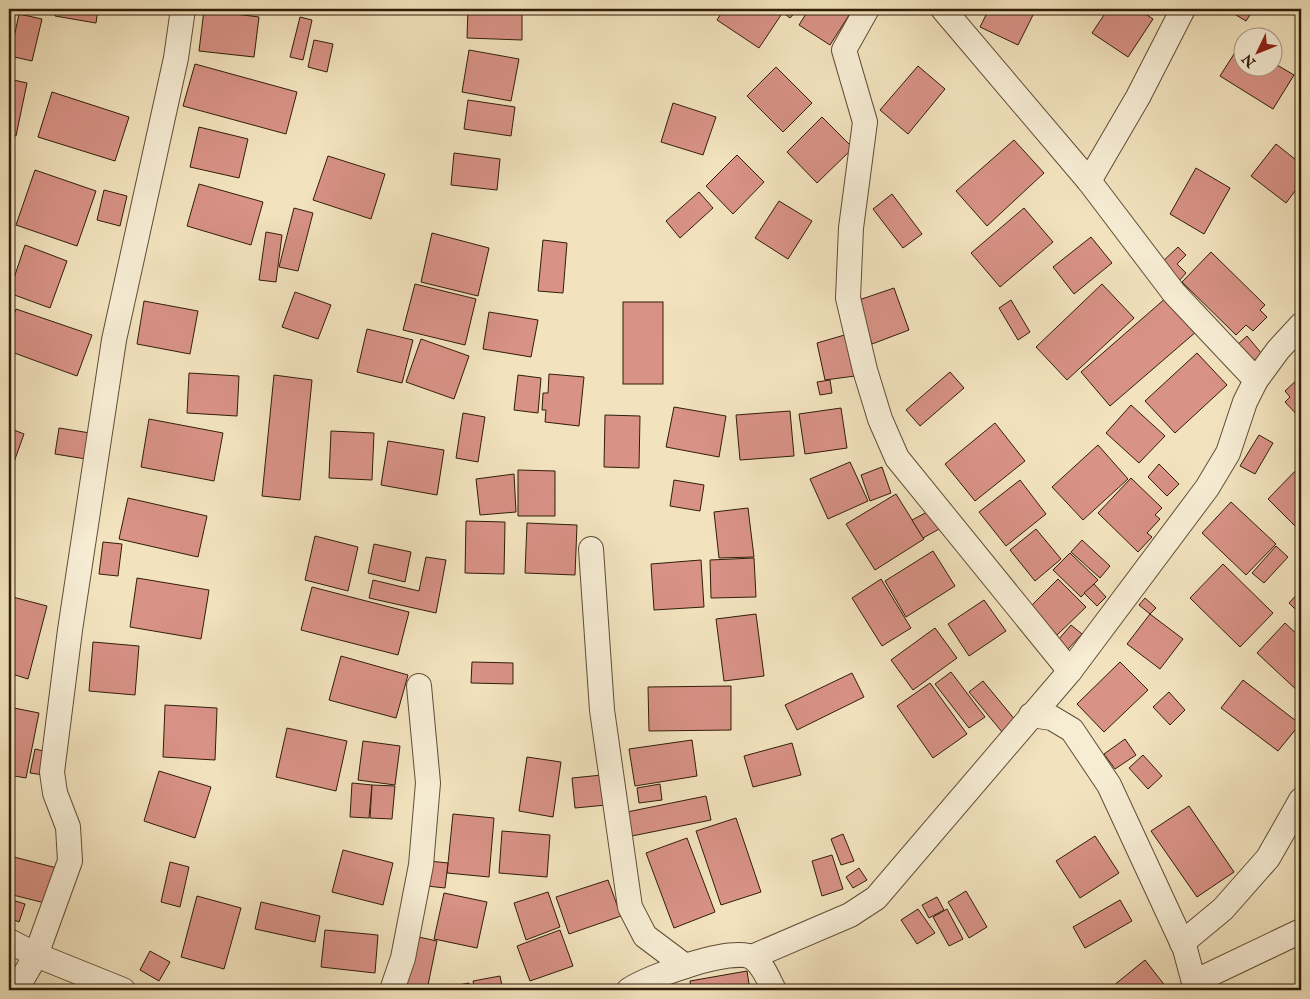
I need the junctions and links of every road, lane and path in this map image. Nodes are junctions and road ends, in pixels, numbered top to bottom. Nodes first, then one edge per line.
1 (183, 9) edge
2 (867, 9) edge
3 (943, 9) edge
4 (1183, 9) edge
5 (1088, 181) junction
6 (1301, 325) edge
7 (1256, 380) junction
8 (590, 550) dead end
9 (1070, 671) junction
10 (419, 686) dead end
11 (1031, 715) junction
12 (1301, 800) edge
13 (1301, 931) edge
14 (9, 941) edge
15 (1182, 942) junction
16 (36, 955) junction
17 (752, 957) junction
18 (684, 966) junction
19 (1195, 986) edge
20 (16, 990) edge
21 (123, 990) edge
22 (392, 990) edge
23 (629, 990) edge
24 (774, 990) edge

1 - 16 street
2 - 9 street
3 - 5 street
4 - 5 street
5 - 7 street
6 - 7 street
7 - 9 street
8 - 18 street
9 - 11 street
10 - 22 street
11 - 15 street
11 - 17 street
12 - 15 street
13 - 19 street
14 - 16 street
15 - 19 street
16 - 20 street
16 - 21 street
17 - 18 street
17 - 24 street
18 - 23 street

